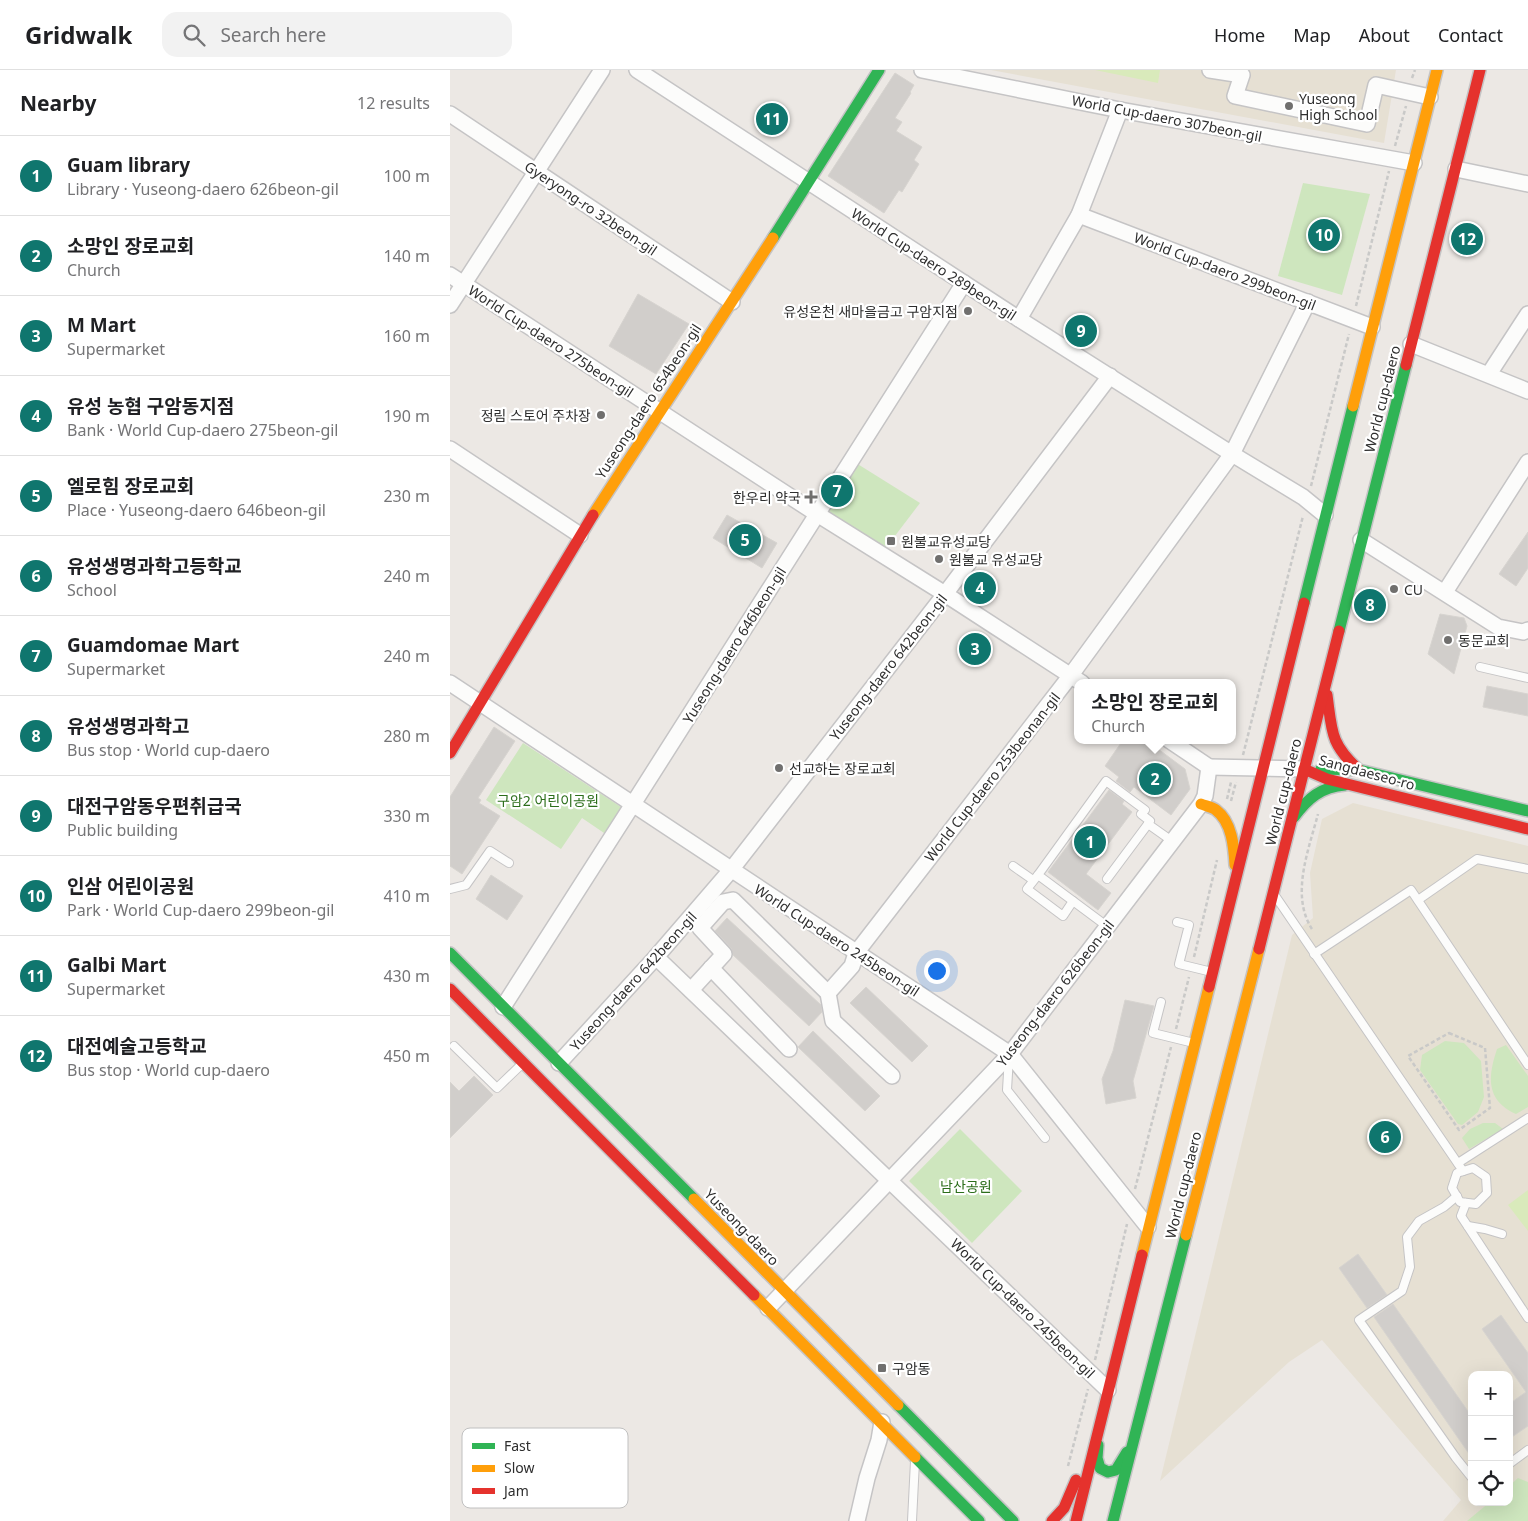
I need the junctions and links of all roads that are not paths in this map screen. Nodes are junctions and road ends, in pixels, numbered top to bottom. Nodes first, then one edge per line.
1 (602, 70) edge
2 (637, 70) edge
3 (879, 70) edge
4 (922, 70) edge
5 (1210, 70) edge
6 (1437, 70) edge
7 (1480, 70) edge
8 (1430, 97) junction
9 (1120, 110) junction
10 (450, 114) edge
11 (1414, 163) junction
12 (1456, 169) junction
13 (536, 172) junction
14 (810, 182) junction
15 (1528, 184) edge
16 (1078, 215) junction
17 (450, 275) edge
18 (964, 283) junction
19 (464, 284) junction
20 (732, 302) junction
21 (1308, 302) junction
22 (450, 305) edge
23 (1528, 314) edge
24 (1019, 319) junction
25 (1372, 327) junction
26 (1411, 344) junction
27 (1489, 374) junction
28 (1110, 376) junction
29 (1528, 391) edge
30 (659, 411) junction
31 (450, 449) edge
32 (1232, 454) junction
33 (1528, 462) edge
34 (816, 514) junction
35 (1325, 515) junction
36 (580, 535) junction
37 (1361, 540) junction
38 (1445, 592) junction
39 (946, 594) junction
40 (1528, 630) edge
41 (1480, 667) dead end
42 (1528, 678) edge
43 (1076, 679) edge
44 (1074, 681) edge
45 (450, 683) edge
46 (1325, 684) junction
47 (480, 703) junction
48 (1175, 744) edge
49 (450, 753) edge
50 (1209, 767) junction
51 (1264, 768) junction
52 (1304, 769) junction
53 (1360, 770) junction
54 (1352, 785) junction
55 (633, 804) junction
56 (1201, 804) junction
57 (1528, 811) edge
58 (1291, 822) junction
59 (1148, 824) junction
60 (1528, 829) edge
61 (1172, 841) junction
62 (509, 863) dead end
63 (1014, 866) dead end
64 (1528, 868) edge
65 (731, 870) junction
66 (1035, 878) junction
67 (1236, 878) junction
68 (1107, 879) dead end
69 (450, 889) edge
70 (1273, 894) junction
71 (1418, 900) junction
72 (1073, 901) junction
73 (1177, 922) dead end
74 (1108, 927) junction
75 (856, 953) junction
76 (450, 954) edge
77 (1314, 954) junction
78 (656, 957) junction
79 (710, 968) junction
80 (1212, 972) junction
81 (450, 989) edge
82 (691, 990) junction
83 (828, 992) junction
84 (1160, 1002) dead end
85 (503, 1007) junction
86 (1194, 1043) junction
87 (454, 1046) dead end
88 (789, 1049) dead end
89 (1010, 1054) junction
90 (524, 1063) junction
91 (559, 1063) junction
92 (1528, 1065) edge
93 (892, 1076) dead end
94 (1528, 1118) edge
95 (1045, 1138) dead end
96 (1458, 1163) junction
97 (1463, 1171) junction
98 (889, 1180) junction
99 (1457, 1196) junction
100 (1466, 1203) junction
101 (1468, 1226) junction
102 (1148, 1227) junction
103 (1502, 1234) dead end
104 (784, 1291) junction
105 (768, 1308) junction
106 (1528, 1318) edge
107 (1108, 1390) junction
108 (1102, 1416) junction
109 (882, 1422) junction
110 (1134, 1436) junction
111 (1528, 1450) edge
112 (916, 1456) junction
113 (1513, 1461) edge
114 (1468, 1473) edge
115 (1013, 1520) edge
116 (857, 1521) edge
117 (912, 1521) edge
118 (979, 1521) edge
119 (1052, 1521) edge
120 (1076, 1521) edge
121 (1113, 1521) edge
122 (1122, 1521) edge

1 - 13 street
2 - 14 street, World Cup-daero 289beon-gil
3 - 14 street, Yuseong-daero 654beon-gil
4 - 9 street, World Cup-daero 307beon-gil
5 - 8 street
6 - 8 street, World cup-daero
7 - 12 street, World cup-daero
8 - 11 street, World cup-daero
9 - 11 street, World Cup-daero 307beon-gil
9 - 16 street
10 - 13 street, Gyeryong-ro 32beon-gil
11 - 25 street, World cup-daero
12 - 15 street
12 - 26 street, World cup-daero
13 - 19 street
13 - 20 street, Gyeryong-ro 32beon-gil
14 - 18 street, World Cup-daero 289beon-gil
14 - 20 street, Yuseong-daero 654beon-gil
16 - 21 street, World Cup-daero 299beon-gil
16 - 24 street
17 - 19 street, World Cup-daero 275beon-gil
18 - 24 street, World Cup-daero 289beon-gil
18 - 34 street, Yuseong-daero 646beon-gil
19 - 22 street
19 - 30 street, World Cup-daero 275beon-gil
20 - 30 street, Yuseong-daero 654beon-gil
21 - 25 street, World Cup-daero 299beon-gil
21 - 32 street
23 - 27 street
24 - 28 street, World Cup-daero 289beon-gil
25 - 35 street, World cup-daero
26 - 27 street
26 - 37 street, World cup-daero
27 - 29 street
28 - 32 street, World Cup-daero 289beon-gil
28 - 39 street, Yuseong-daero 642beon-gil
30 - 34 street, World Cup-daero 275beon-gil
30 - 36 street, Yuseong-daero 654beon-gil
31 - 36 street
32 - 35 street, World Cup-daero 289beon-gil
32 - 43 street, World Cup-daero 253beonan-gil
33 - 38 street
34 - 39 street, World Cup-daero 275beon-gil
34 - 55 street, Yuseong-daero 646beon-gil
35 - 51 street, World cup-daero
36 - 47 street, Yuseong-daero 654beon-gil
37 - 38 street
37 - 46 street, World cup-daero
38 - 40 street
39 - 43 street, World Cup-daero 275beon-gil
39 - 65 street, Yuseong-daero 642beon-gil
41 - 42 lane
44 - 75 street, World Cup-daero 253beonan-gil
45 - 47 street, World Cup-daero 245beon-gil
46 - 52 street, World cup-daero
46 - 53 street
47 - 49 street, Yuseong-daero 654beon-gil
47 - 55 street, World Cup-daero 245beon-gil
48 - 50 street
50 - 51 street
50 - 56 street, Yuseong-daero 626beon-gil
51 - 52 street
51 - 67 street, World cup-daero
52 - 53 street, Sangdaeseo-ro
52 - 54 street, Sangdaeseo-ro
52 - 58 street, World cup-daero
53 - 57 street, Sangdaeseo-ro
54 - 58 street
54 - 60 street, Sangdaeseo-ro
55 - 65 street, World Cup-daero 245beon-gil
55 - 85 street, Yuseong-daero 646beon-gil
56 - 61 street, Yuseong-daero 626beon-gil
56 - 67 street
58 - 70 street, World cup-daero
59 - 61 lane
59 - 66 lane
59 - 68 lane
61 - 74 street, Yuseong-daero 626beon-gil
62 - 69 lane
63 - 66 lane
64 - 71 lane
65 - 75 street, World Cup-daero 245beon-gil
65 - 78 street, Yuseong-daero 642beon-gil
66 - 72 lane
66 - 72 lane
67 - 80 street, World cup-daero
70 - 77 lane
70 - 110 street, World cup-daero
71 - 77 lane
71 - 92 lane
72 - 74 lane
73 - 80 lane
74 - 89 street, Yuseong-daero 626beon-gil
75 - 83 street, World Cup-daero 253beonan-gil
75 - 89 street, World Cup-daero 245beon-gil
76 - 85 street, Yuseong-daero
77 - 96 lane
78 - 82 street, World Cup-daero 245beon-gil
78 - 91 street, Yuseong-daero 642beon-gil
79 - 82 street
79 - 83 street
79 - 88 street
80 - 86 street, World cup-daero
81 - 90 street
82 - 98 street, World Cup-daero 245beon-gil
83 - 93 street
84 - 86 lane
85 - 91 street, Yuseong-daero
86 - 102 street, World cup-daero
87 - 90 lane
89 - 95 lane
89 - 98 street, Yuseong-daero 626beon-gil
89 - 102 street, World Cup-daero 245beon-gil
90 - 105 street
91 - 104 street, Yuseong-daero
94 - 96 lane
96 - 97 lane
97 - 99 lane
97 - 100 lane
98 - 104 street, Yuseong-daero 626beon-gil
98 - 107 street, World Cup-daero 245beon-gil
99 - 100 lane
99 - 114 lane
100 - 101 lane
101 - 103 lane
101 - 106 lane
102 - 107 street, World cup-daero
104 - 105 street, Yuseong-daero 626beon-gil
104 - 115 street, Yuseong-daero
105 - 109 street
107 - 108 street, World cup-daero
108 - 110 street
108 - 119 street
108 - 120 street, World cup-daero
109 - 112 street
109 - 116 street
110 - 121 street, World cup-daero
110 - 122 street
111 - 113 lane
112 - 117 lane
112 - 118 street

